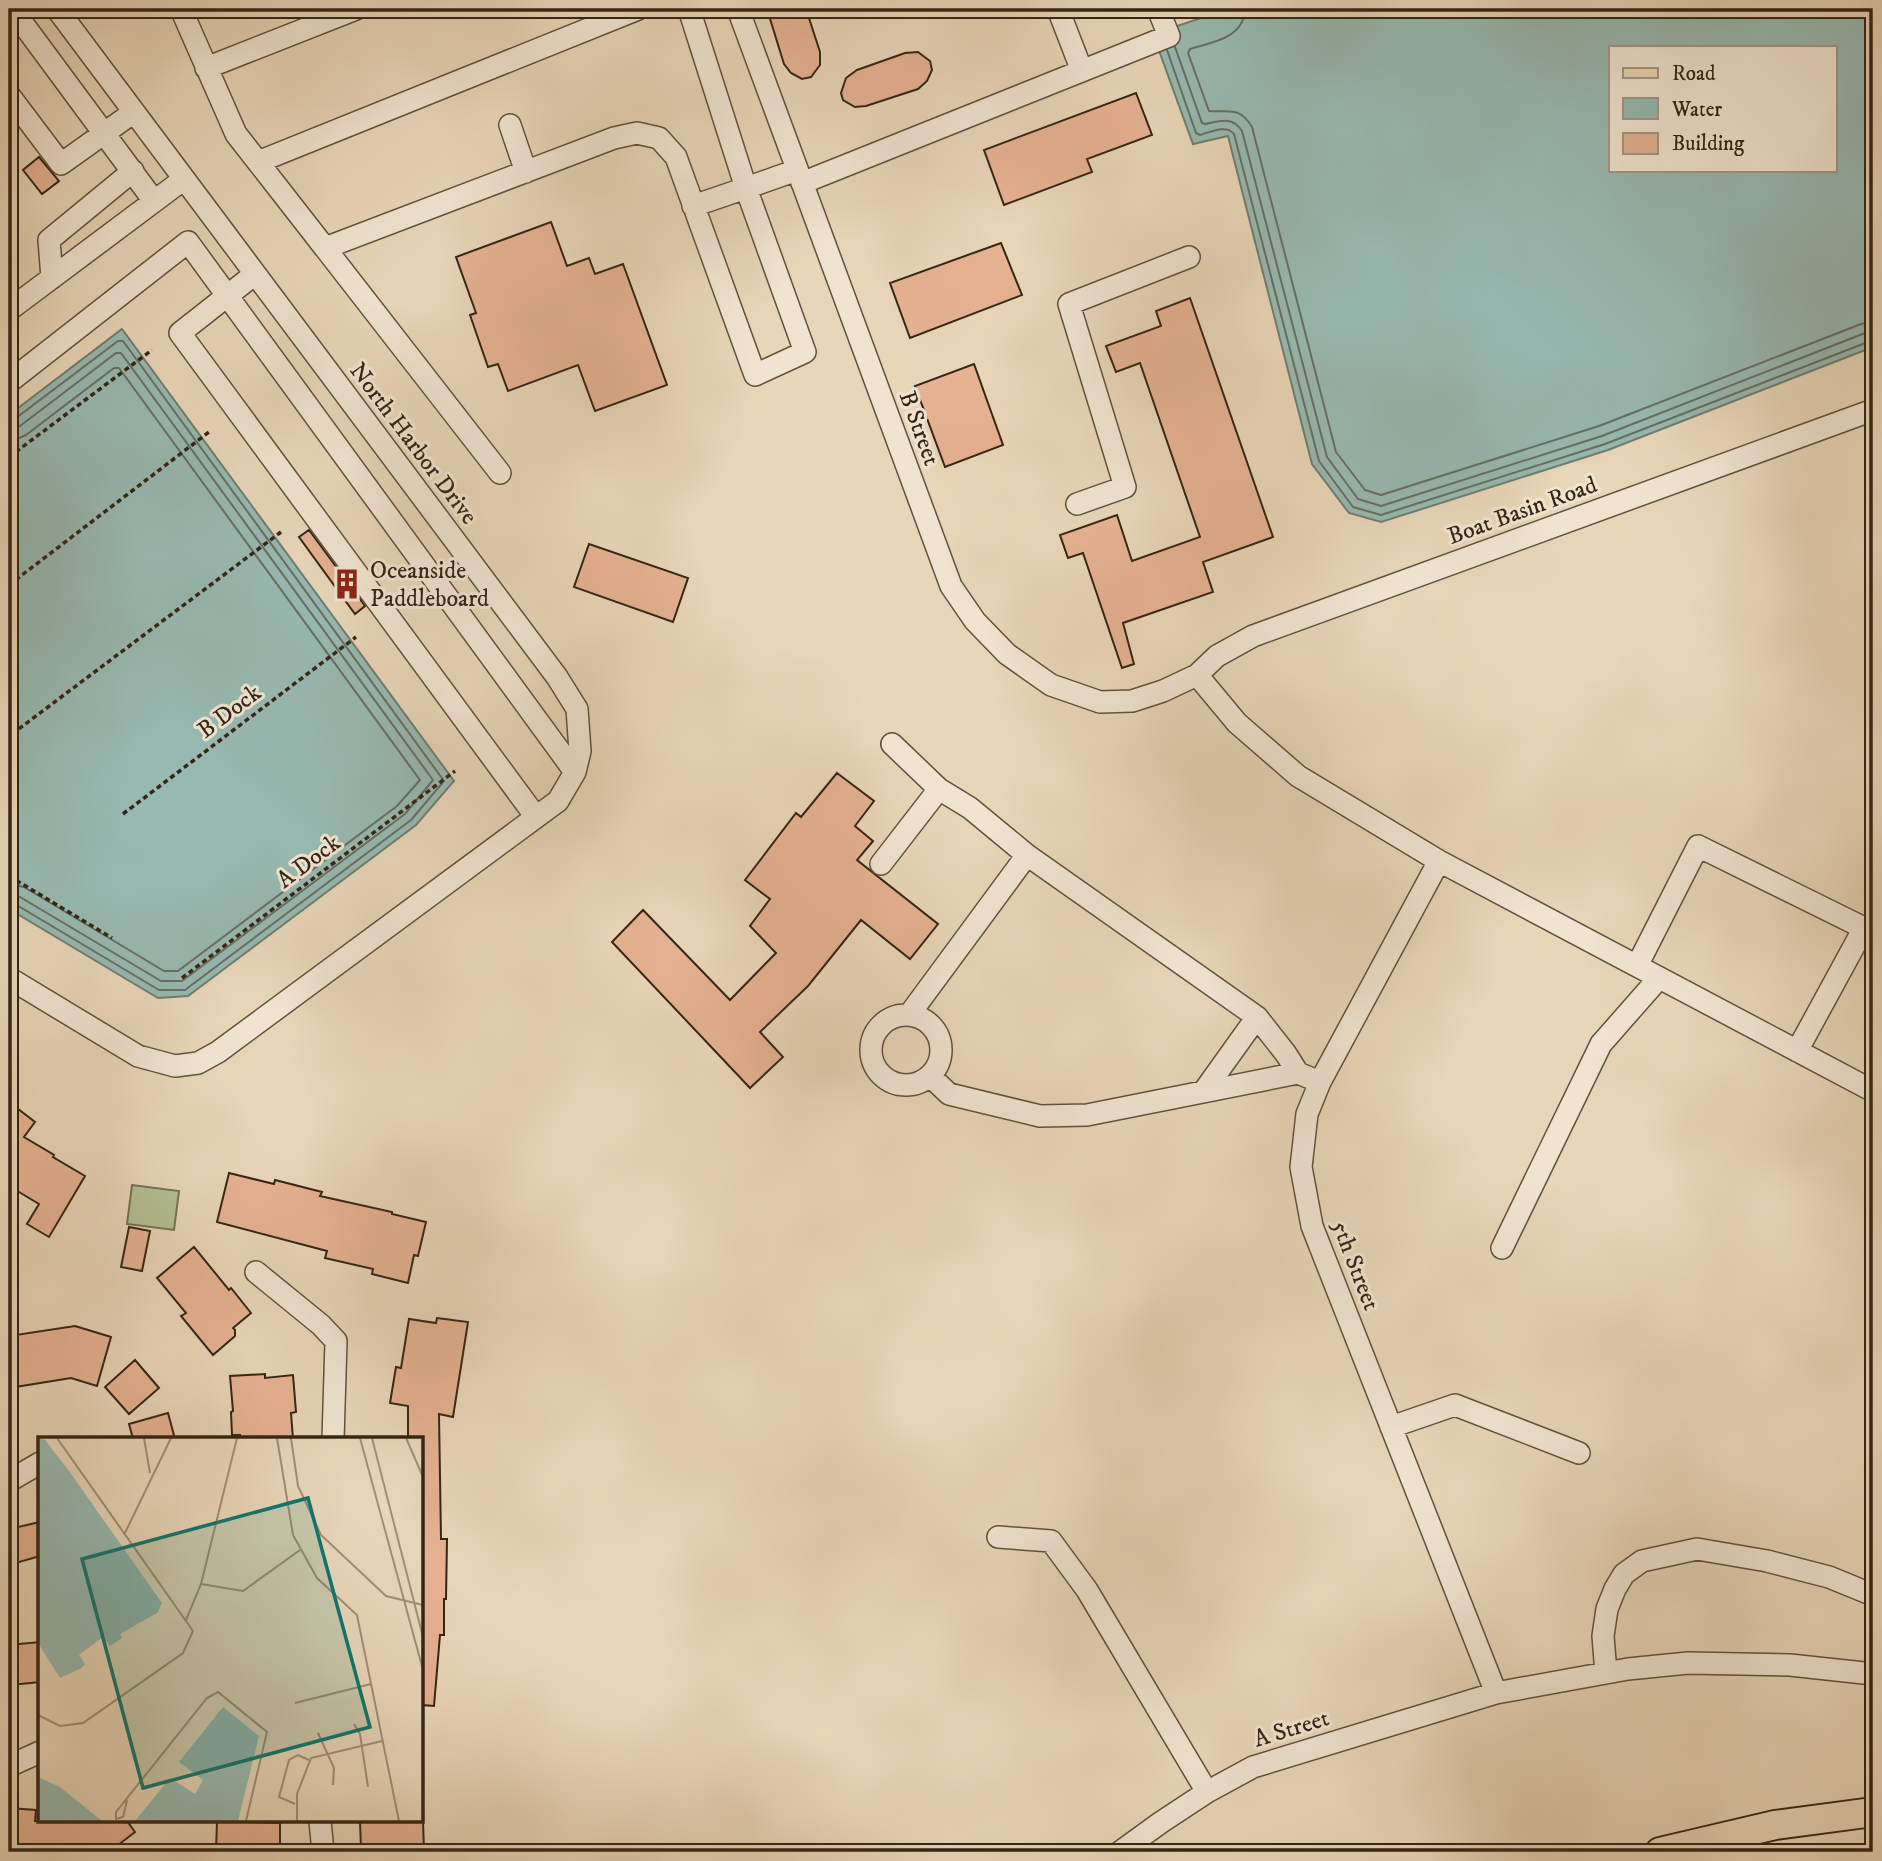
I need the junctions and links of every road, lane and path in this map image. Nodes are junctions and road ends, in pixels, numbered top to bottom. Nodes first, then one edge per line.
1 (12, 9) edge
2 (57, 9) edge
3 (181, 9) edge
4 (356, 9) edge
5 (638, 9) edge
6 (689, 9) edge
7 (738, 9) edge
8 (1058, 9) edge
9 (1158, 9) edge
10 (206, 68) junction
11 (1082, 71) junction
12 (9, 95) edge
13 (134, 112) junction
14 (510, 125) dead end
15 (105, 133) junction
16 (258, 162) junction
17 (133, 171) junction
18 (526, 172) junction
19 (800, 176) junction
20 (184, 179) junction
21 (746, 188) junction
22 (154, 201) junction
23 (693, 206) junction
24 (325, 248) junction
25 (1189, 257) dead end
26 (255, 274) junction
27 (52, 278) junction
28 (226, 296) junction
29 (9, 310) edge
30 (152, 350) dead end
31 (9, 382) edge
32 (1873, 410) edge
33 (209, 432) dead end
34 (9, 457) edge
35 (500, 473) dead end
36 (1077, 504) dead end
37 (281, 532) dead end
38 (9, 585) edge
39 (356, 637) dead end
40 (1197, 675) junction
41 (12, 734) dead end
42 (892, 744) dead end
43 (455, 771) dead end
44 (575, 772) junction
45 (939, 789) junction
46 (123, 814) dead end
47 (537, 817) junction
48 (1027, 855) junction
49 (1439, 862) junction
50 (881, 863) dead end
51 (9, 876) edge
52 (112, 938) dead end
53 (1637, 966) junction
54 (9, 978) edge
55 (183, 978) dead end
56 (1659, 978) junction
57 (909, 1015) junction
58 (1257, 1017) junction
59 (1797, 1051) junction
60 (1298, 1073) junction
61 (930, 1076) junction
62 (1320, 1082) junction
63 (1204, 1091) junction
64 (1873, 1091) edge
65 (1502, 1248) dead end
66 (256, 1272) dead end
67 (1391, 1427) junction
68 (333, 1437) edge
69 (1579, 1453) dead end
70 (38, 1464) edge
71 (9, 1481) edge
72 (998, 1537) dead end
73 (1873, 1595) edge
74 (1606, 1673) junction
75 (1873, 1674) edge
76 (1496, 1693) junction
77 (38, 1753) edge
78 (9, 1766) edge
79 (1207, 1793) junction
80 (1873, 1812) edge
81 (320, 1822) edge
82 (323, 1852) edge
83 (1120, 1852) edge
84 (1660, 1852) edge

1 - 15 street
2 - 13 street, North Harbor Drive
3 - 10 street
4 - 10 street
5 - 16 street
6 - 21 street
7 - 19 street, B Street
8 - 11 street
9 - 11 street
10 - 16 street
11 - 19 street
12 - 15 street
13 - 15 street
13 - 20 street, North Harbor Drive
14 - 18 street
15 - 17 street
16 - 24 street
17 - 22 street
17 - 27 street
18 - 23 street
18 - 24 street
19 - 21 street
19 - 40 street, B Street
20 - 22 street
20 - 26 street, North Harbor Drive
21 - 23 street
21 - 23 street
22 - 27 street
24 - 35 street
25 - 36 street
26 - 28 street
26 - 44 street, North Harbor Drive
27 - 29 street
28 - 31 street
28 - 44 street
28 - 47 street
30 - 34 path
32 - 40 street, Boat Basin Road
33 - 38 path
37 - 41 path
39 - 46 path, B Dock
40 - 49 street
42 - 45 street
43 - 55 path, A Dock
44 - 47 street, North Harbor Drive
45 - 48 street
45 - 50 street
47 - 54 street, North Harbor Drive
48 - 57 street
48 - 58 street
49 - 53 street
49 - 62 street, 5th Street
51 - 52 path
53 - 56 street
53 - 59 street
56 - 59 street
56 - 65 street
57 - 61 street
57 - 61 street
58 - 60 street
58 - 63 street
59 - 64 street
60 - 62 street
60 - 63 street
61 - 63 street
62 - 67 street, 5th Street
66 - 68 street
67 - 69 street
67 - 76 street, 5th Street
70 - 71 street
72 - 79 street
73 - 74 street
74 - 75 street, A Street
74 - 76 street, A Street
76 - 79 street, A Street
77 - 78 street
79 - 83 street, A Street
80 - 84 main road
81 - 82 street

